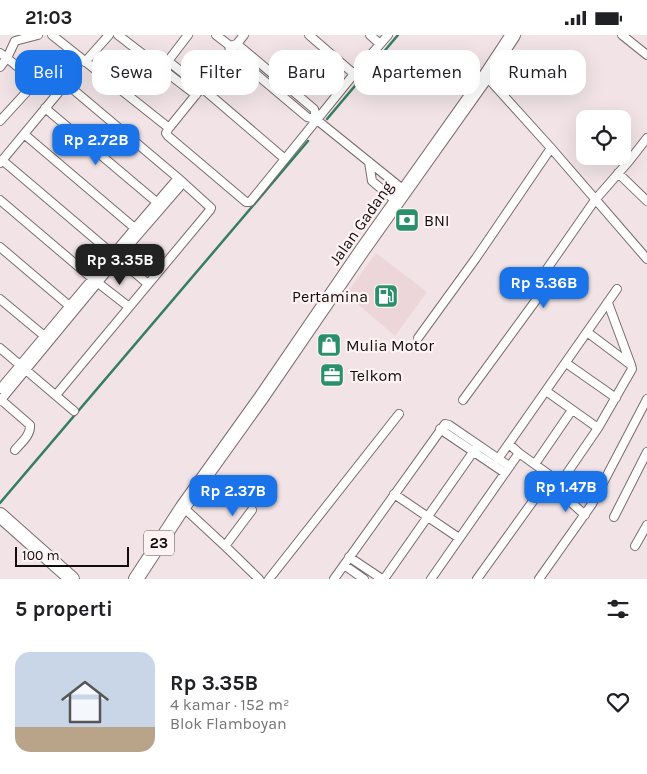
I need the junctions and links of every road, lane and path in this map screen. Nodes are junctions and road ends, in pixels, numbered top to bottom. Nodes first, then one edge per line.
1 (38, 35) edge
2 (52, 35) edge
3 (109, 35) edge
4 (118, 35) edge
5 (188, 35) edge
6 (216, 35) edge
7 (244, 35) edge
8 (309, 35) edge
9 (370, 35) edge
10 (388, 35) edge
11 (513, 35) edge
12 (622, 35) edge
13 (15, 38) edge
14 (380, 44) junction
15 (232, 47) junction
16 (138, 50) edge
17 (230, 50) edge
18 (375, 50) edge
19 (3, 55) edge
20 (647, 55) edge
21 (171, 57) edge
22 (85, 62) junction
23 (171, 63) edge
24 (0, 67) edge
25 (181, 71) edge
26 (269, 73) edge
27 (354, 74) joint
28 (171, 75) edge
29 (486, 76) junction
30 (181, 83) edge
31 (269, 84) edge
32 (196, 95) edge
33 (211, 95) edge
34 (281, 95) edge
35 (297, 95) edge
36 (45, 108) junction
37 (3, 111) edge
38 (317, 120) junction
39 (0, 121) edge
40 (169, 129) junction
41 (24, 134) junction
42 (647, 139) edge
43 (550, 148) junction
44 (285, 159) junction
45 (1, 162) edge
46 (369, 162) junction
47 (618, 173) junction
48 (181, 180) junction
49 (401, 197) junction
50 (0, 200) edge
51 (595, 200) junction
52 (647, 201) edge
53 (159, 205) junction
54 (137, 230) junction
55 (0, 247) edge
56 (116, 256) junction
57 (647, 259) edge
58 (95, 281) junction
59 (148, 284) junction
60 (617, 289) dead end
61 (0, 299) edge
62 (608, 303) junction
63 (129, 307) junction
64 (72, 309) junction
65 (587, 332) junction
66 (418, 338) dead end
67 (47, 339) junction
68 (0, 348) edge
69 (566, 363) junction
70 (631, 365) junction
71 (24, 367) junction
72 (0, 389) edge
73 (546, 391) junction
74 (56, 395) junction
75 (616, 398) junction
76 (647, 399) edge
77 (0, 400) edge
78 (464, 400) dead end
79 (572, 410) junction
80 (74, 411) dead end
81 (399, 414) dead end
82 (598, 428) junction
83 (510, 444) junction
84 (476, 448) junction
85 (15, 450) dead end
86 (647, 452) edge
87 (519, 453) junction
88 (498, 459) junction
89 (534, 464) junction
90 (507, 469) junction
91 (551, 476) junction
92 (394, 494) junction
93 (563, 495) dead end
94 (183, 507) junction
95 (252, 510) dead end
96 (0, 515) edge
97 (585, 515) junction
98 (428, 517) junction
99 (614, 517) dead end
100 (647, 525) edge
101 (459, 538) junction
102 (226, 546) junction
103 (635, 546) dead end
104 (350, 557) junction
105 (344, 565) junction
106 (72, 579) edge
107 (136, 579) edge
108 (259, 579) edge
109 (269, 579) edge
110 (334, 579) edge
111 (364, 579) edge
112 (383, 579) edge
113 (431, 579) edge
114 (476, 579) edge
115 (539, 579) edge

1 - 13 street
2 - 22 street
3 - 22 street
4 - 16 street
5 - 21 street
6 - 15 street
7 - 15 street
8 - 27 street
9 - 14 street
10 - 14 street
11 - 29 highway, Jalan Gadang / 23
12 - 20 street
13 - 19 street
14 - 18 street
15 - 17 street
15 - 26 street
15 - 31 street
19 - 24 street
19 - 37 street
22 - 40 street
23 - 25 street
27 - 38 street
28 - 30 street
29 - 43 street
29 - 49 highway, Jalan Gadang / 23
32 - 40 street
33 - 44 street
34 - 38 street
35 - 38 street
36 - 41 street
36 - 48 street
36 - 53 street
37 - 39 street
38 - 44 street
38 - 46 street
40 - 44 street
41 - 45 street
41 - 54 street
42 - 47 street
43 - 51 street
43 - 66 street
45 - 56 street
46 - 49 street
46 - 49 street
47 - 51 street
47 - 52 street
48 - 53 street
48 - 59 street
49 - 94 highway, Jalan Gadang / 23
50 - 58 street
51 - 57 street
51 - 78 street
53 - 54 street
54 - 56 street
55 - 64 street
56 - 58 street
56 - 59 street
58 - 63 street
58 - 64 street
59 - 63 street
60 - 62 street
61 - 67 street
62 - 65 street
62 - 70 street
63 - 74 street
64 - 67 street
65 - 69 street
65 - 70 street
67 - 71 street
68 - 71 street
69 - 73 street
69 - 75 street
70 - 75 street
71 - 72 street
71 - 74 street
71 - 77 street
73 - 79 street
73 - 83 street
74 - 80 street
75 - 82 street
76 - 97 street
77 - 85 street
79 - 82 street
79 - 89 street
81 - 109 street
82 - 91 street
83 - 87 street
83 - 88 street
84 - 88 street
84 - 90 street
84 - 92 street
84 - 98 street
86 - 99 street
87 - 89 street
87 - 90 street
88 - 90 street
89 - 91 street
90 - 101 street
91 - 114 street
92 - 98 street
92 - 104 street
93 - 97 street
94 - 102 street
94 - 107 highway, Jalan Gadang / 23
95 - 102 street
96 - 106 highway
97 - 115 street
98 - 101 street
98 - 112 street
100 - 103 street
101 - 113 street
102 - 108 street
104 - 105 street
104 - 112 street
105 - 110 street
105 - 111 street

